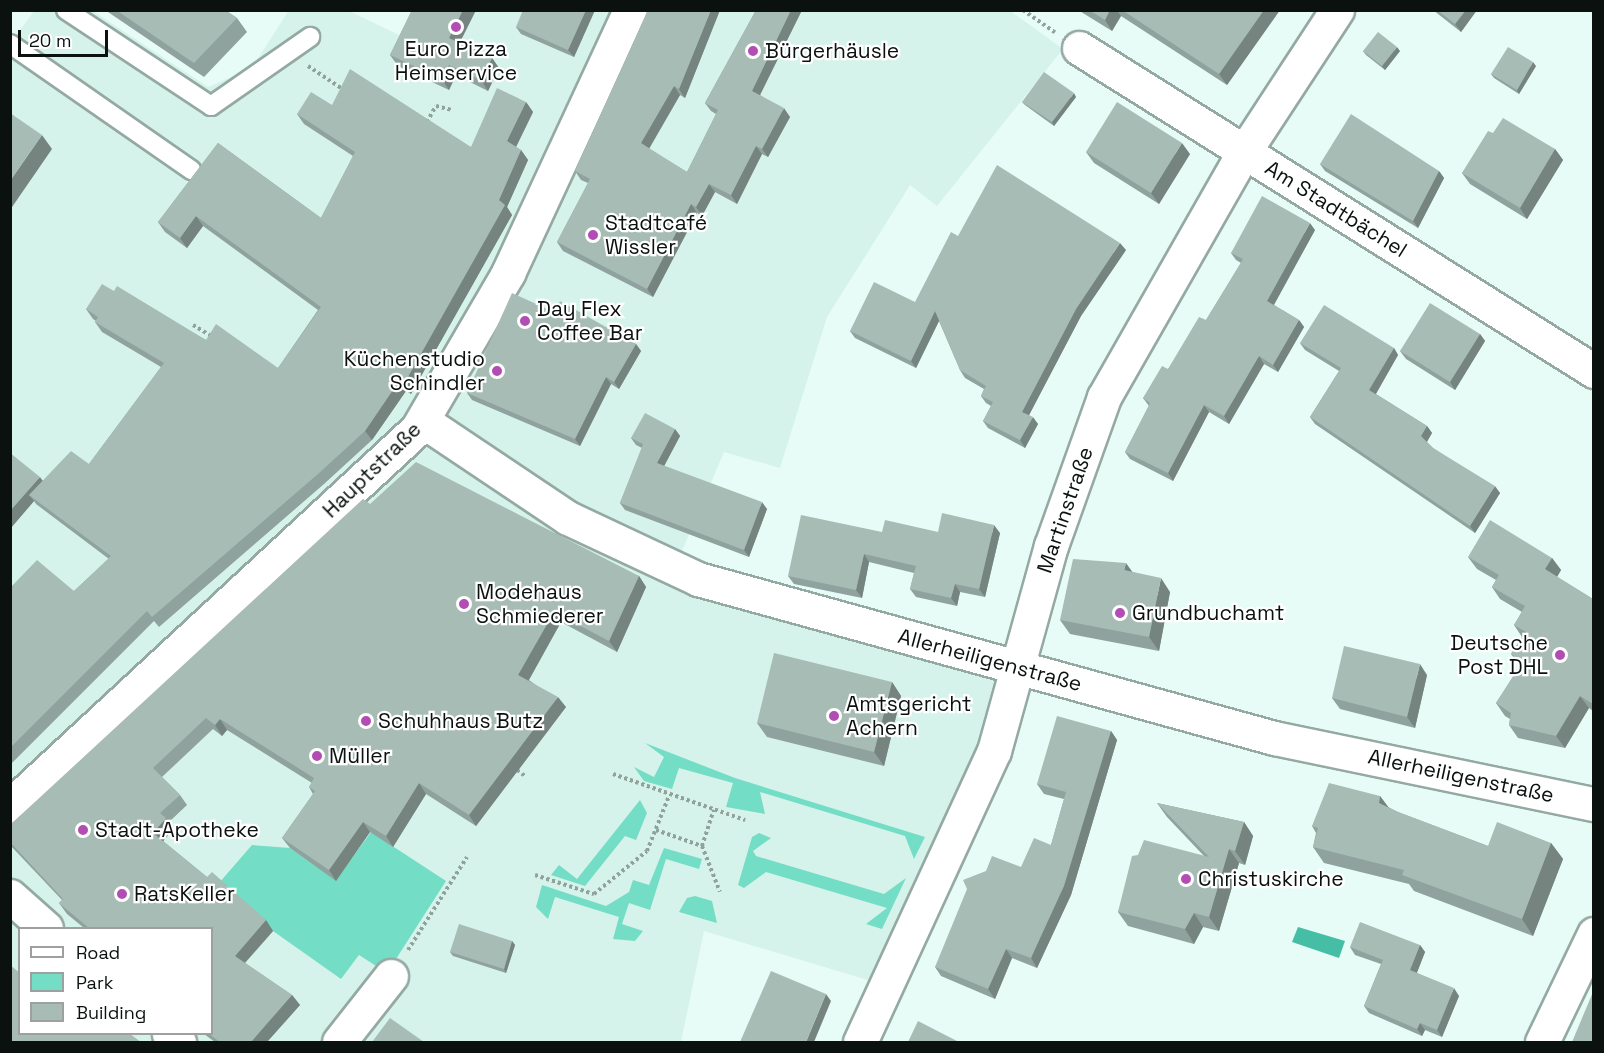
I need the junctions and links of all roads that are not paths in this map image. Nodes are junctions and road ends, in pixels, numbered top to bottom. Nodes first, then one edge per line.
1 (66, 10) edge
2 (630, 10) edge
3 (1337, 10) edge
4 (310, 37) dead end
5 (10, 44) edge
6 (1079, 48) dead end
7 (1244, 152) junction
8 (191, 170) dead end
9 (1593, 371) edge
10 (423, 421) junction
11 (1016, 666) junction
12 (1593, 804) edge
13 (10, 806) edge
14 (10, 896) edge
15 (45, 927) edge
16 (1593, 934) edge
17 (391, 976) road end
18 (339, 1042) edge
19 (861, 1042) edge
20 (1542, 1042) edge

1 - 4 lane
2 - 10 street, Hauptstraße
3 - 7 street, Martinstraße
5 - 8 lane
6 - 7 street, Am Stadtbächel
7 - 9 street, Am Stadtbächel
7 - 11 street, Martinstraße
10 - 11 street, Allerheiligenstraße
10 - 13 street, Hauptstraße
11 - 12 street, Allerheiligenstraße
11 - 19 street, Martinstraße
14 - 15 street
16 - 20 street
17 - 18 street

